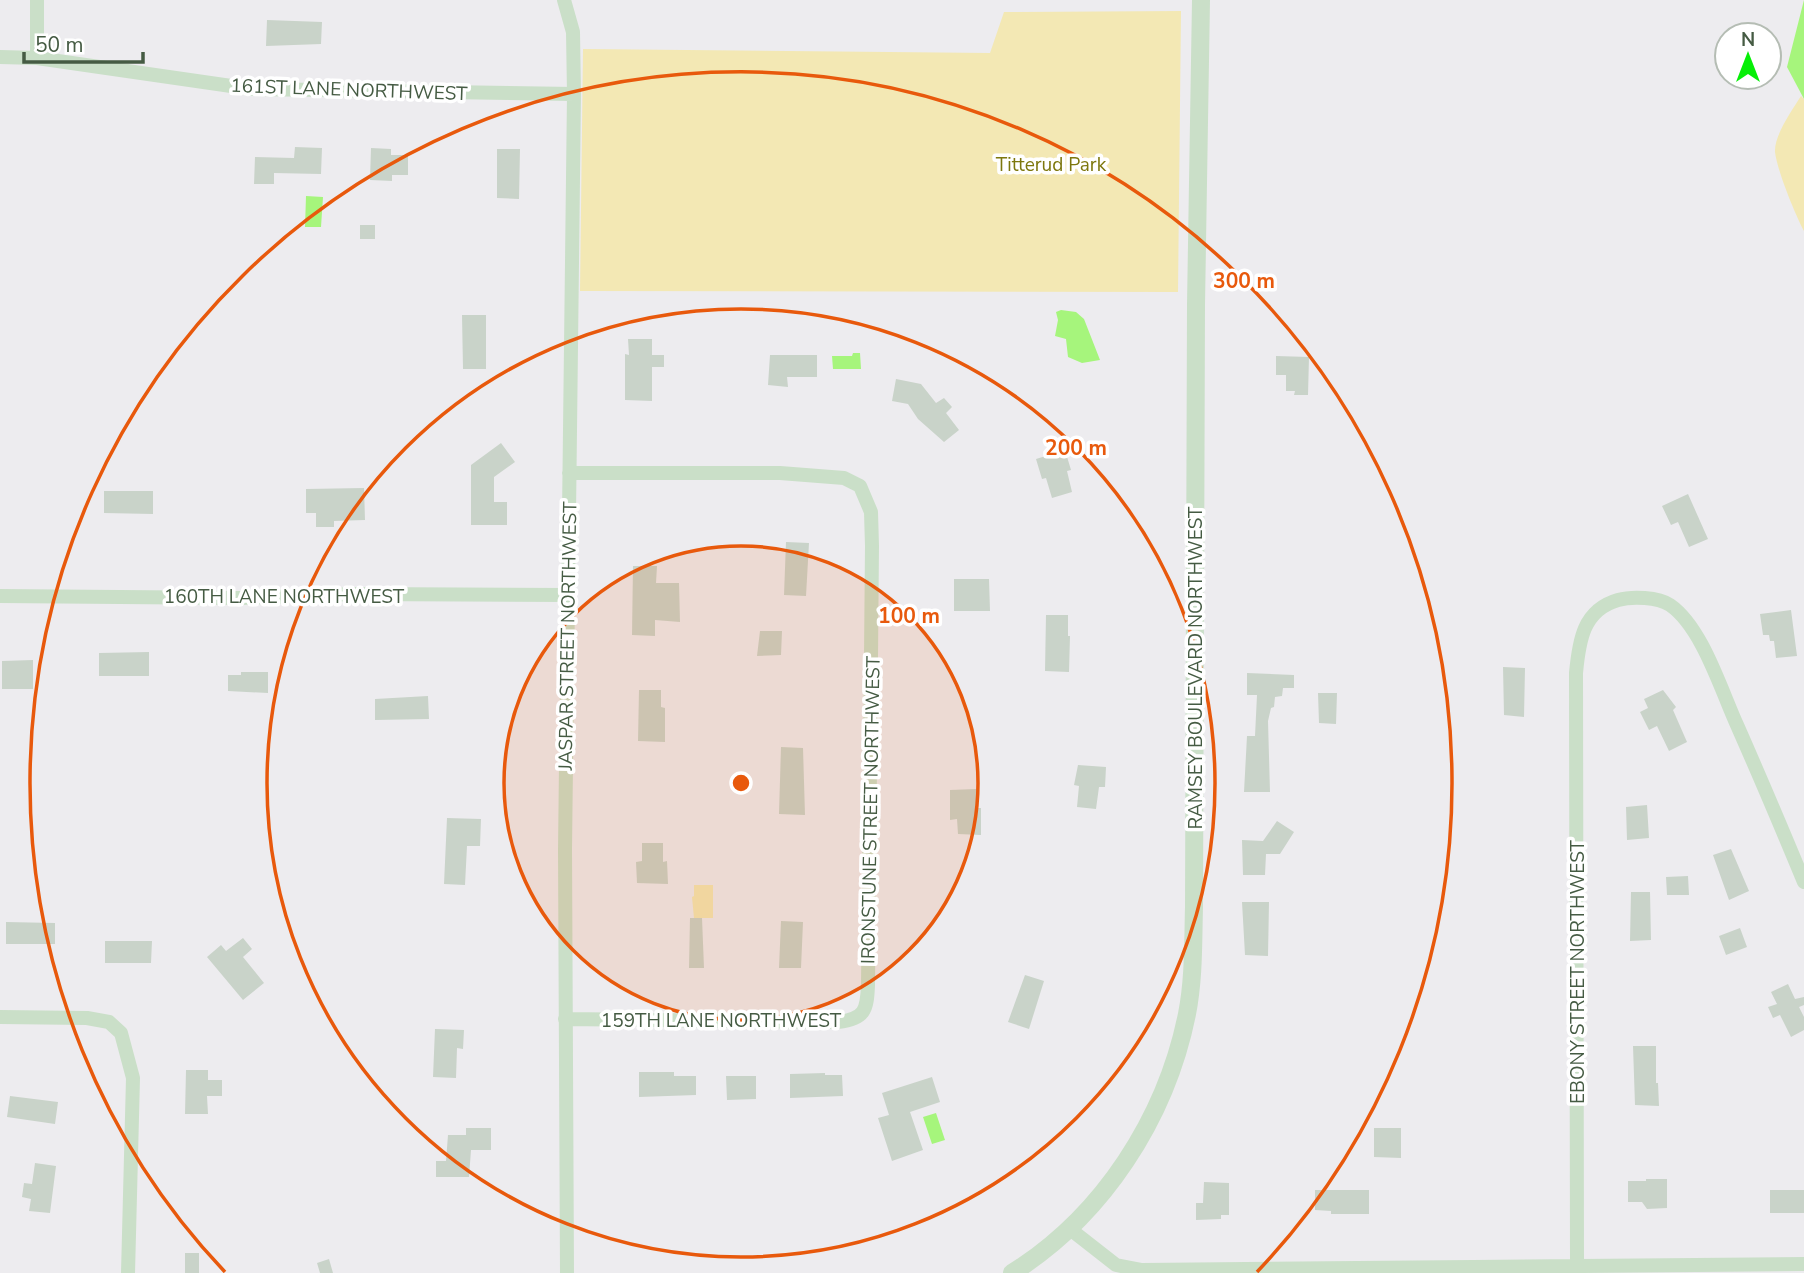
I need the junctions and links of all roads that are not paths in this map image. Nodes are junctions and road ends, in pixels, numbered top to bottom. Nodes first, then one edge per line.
1 (37, 0) edge
2 (564, 0) edge
3 (1201, 0) edge
4 (0, 57) edge
5 (37, 58) junction
6 (574, 94) junction
7 (569, 473) junction
8 (567, 595) junction
9 (0, 596) edge
10 (1804, 882) edge
11 (867, 1002) joint
12 (0, 1017) edge
13 (565, 1019) junction
14 (1070, 1229) junction
15 (1577, 1264) junction
16 (1804, 1264) edge
17 (128, 1273) edge
18 (567, 1273) edge
19 (1012, 1273) edge

1 - 5 street
2 - 6 street, JASPAR STREET NORTHWEST
3 - 14 street, RAMSEY BOULEVARD NORTHWEST
4 - 5 street, 161ST LANE NORTHWEST
5 - 6 street, 161ST LANE NORTHWEST
6 - 7 street, JASPAR STREET NORTHWEST
7 - 8 street, JASPAR STREET NORTHWEST
7 - 11 street, IRONSTUNE STREET NORTHWEST
8 - 9 street, 160TH LANE NORTHWEST
8 - 13 street, JASPAR STREET NORTHWEST
10 - 15 street, EBONY STREET NORTHWEST
11 - 13 street, 159TH LANE NORTHWEST
12 - 17 street
13 - 18 street, JASPAR STREET NORTHWEST
14 - 15 street
14 - 19 street, RAMSEY BOULEVARD NORTHWEST
15 - 16 street

